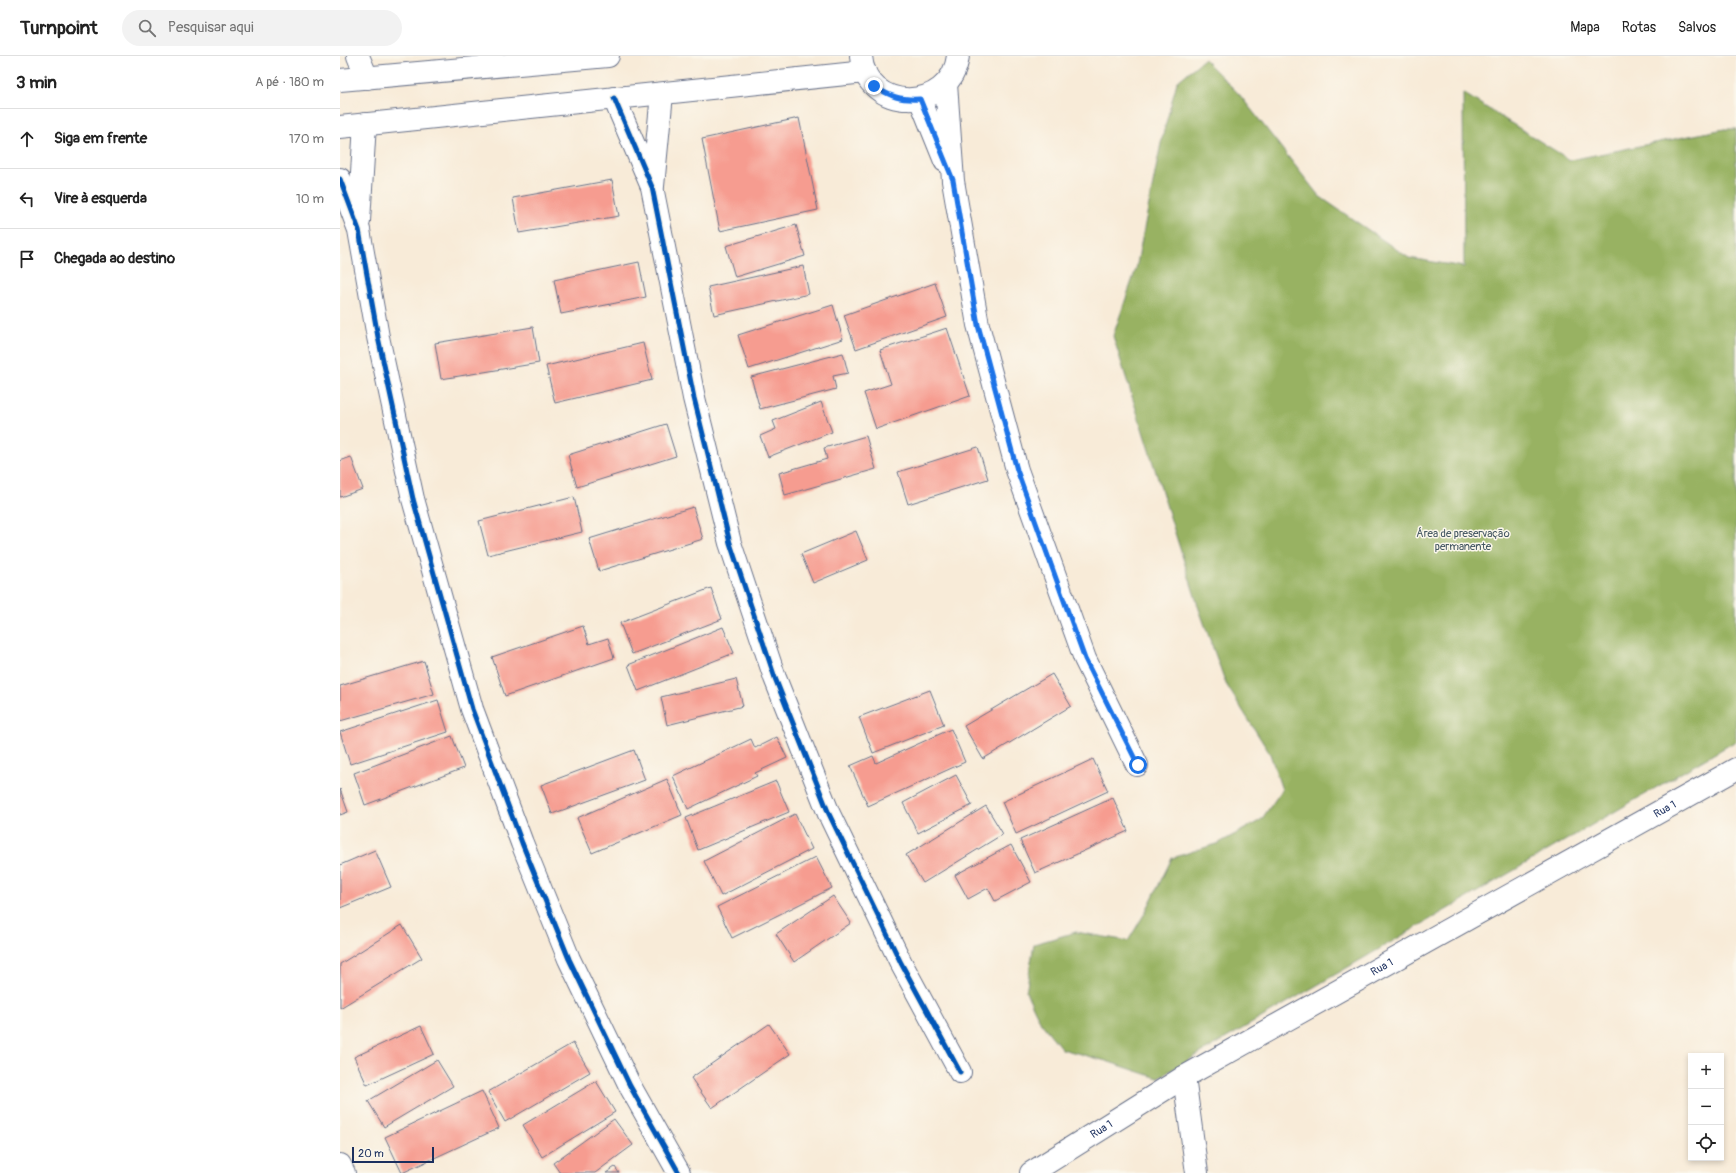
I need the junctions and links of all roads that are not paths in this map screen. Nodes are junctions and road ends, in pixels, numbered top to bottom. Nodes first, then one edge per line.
1 (358, 56) edge
2 (608, 56) edge
3 (958, 56) edge
4 (863, 64) edge
5 (367, 78) junction
6 (340, 80) edge
7 (946, 84) junction
8 (662, 94) junction
9 (614, 98) junction
10 (920, 99) junction
11 (365, 124) junction
12 (340, 127) edge
13 (340, 179) edge
14 (953, 180) junction
15 (652, 187) junction
16 (358, 230) junction
17 (1138, 765) dead end
18 (1736, 769) edge
19 (960, 1072) dead end
20 (1184, 1077) junction
21 (340, 1165) edge
22 (344, 1173) edge
23 (679, 1173) edge
24 (1031, 1173) edge
25 (1197, 1173) edge

1 - 5 street
2 - 5 street
3 - 7 street
4 - 8 street
4 - 10 street
5 - 6 street
7 - 10 street
7 - 14 street
8 - 9 street
8 - 15 street
9 - 11 street
9 - 15 street
10 - 14 street
11 - 12 street
11 - 16 street
13 - 16 street
14 - 17 street
15 - 19 street
16 - 23 street
18 - 20 street, Rua 1
20 - 24 street, Rua 1
20 - 25 street
21 - 22 street

